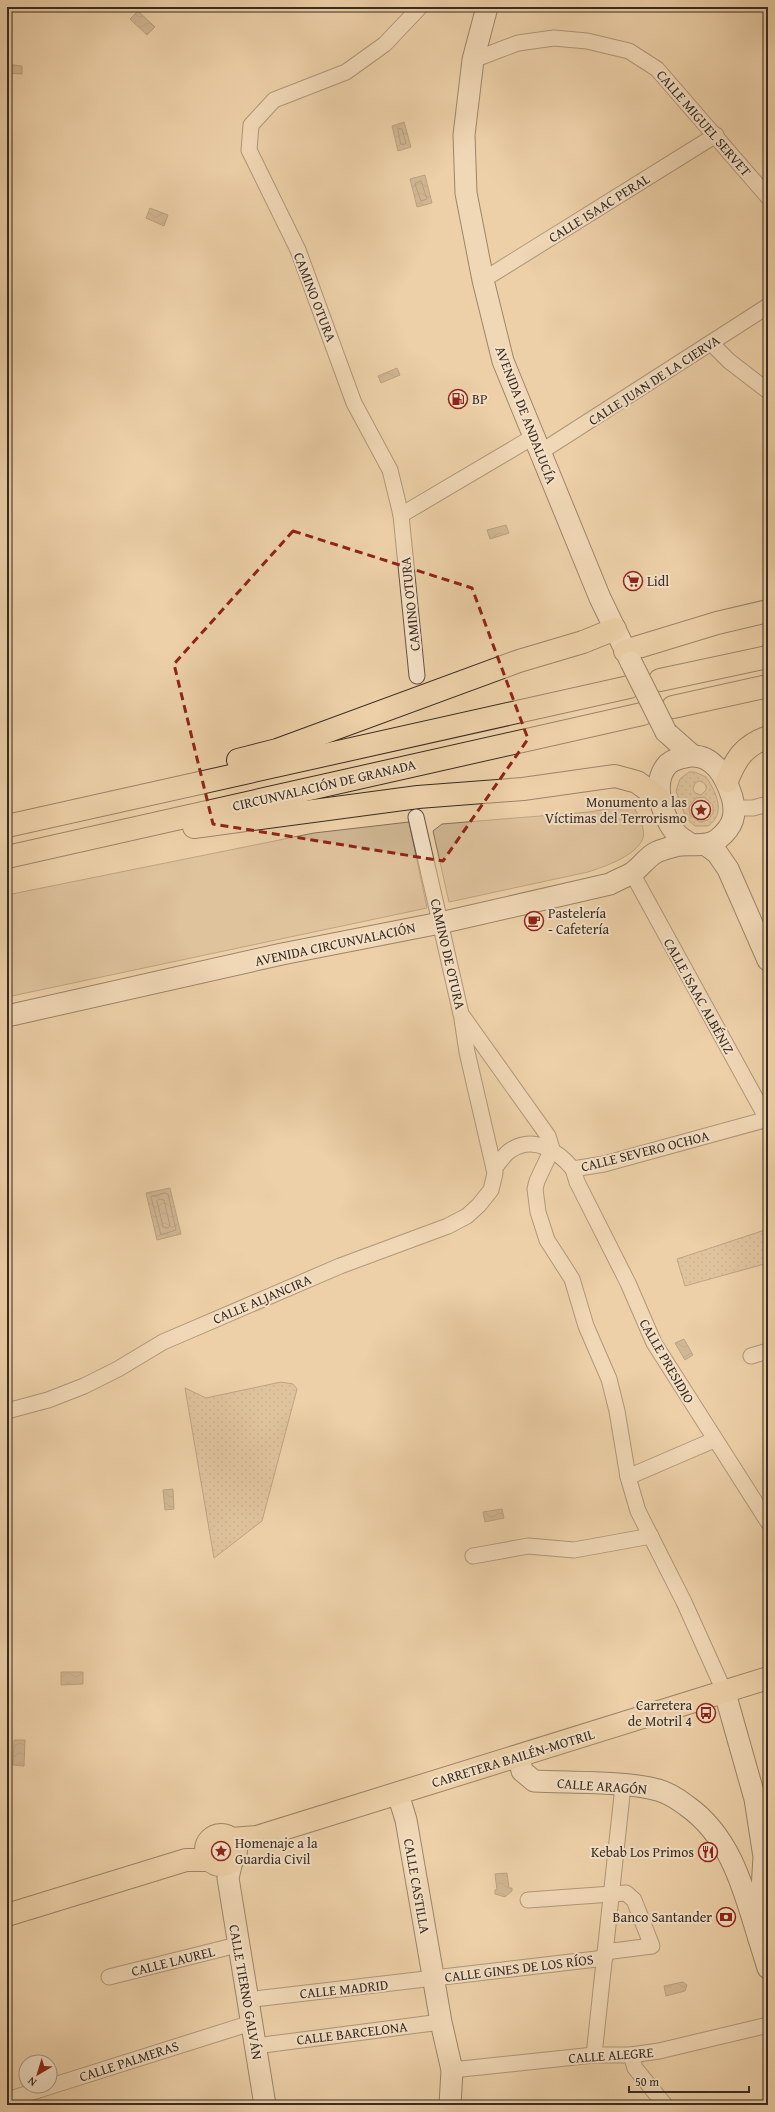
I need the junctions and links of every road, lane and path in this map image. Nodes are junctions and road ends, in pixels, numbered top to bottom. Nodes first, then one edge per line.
1 (420, 7) edge
2 (487, 7) edge
3 (473, 60) junction
4 (716, 135) junction
5 (768, 197) edge
6 (483, 280) junction
7 (768, 306) edge
8 (711, 342) junction
9 (768, 391) edge
10 (536, 445) junction
11 (401, 515) junction
12 (768, 611) edge
13 (614, 629) junction
14 (628, 656) junction
15 (768, 657) edge
16 (417, 676) dead end
17 (660, 680) dead end
18 (768, 686) edge
19 (629, 687) dead end
20 (673, 707) dead end
21 (642, 714) dead end
22 (666, 732) junction
23 (768, 737) edge
24 (692, 755) junction
25 (668, 765) junction
26 (727, 781) junction
27 (174, 790) junction
28 (768, 804) edge
29 (663, 807) junction
30 (735, 808) junction
31 (416, 817) dead end
32 (149, 824) junction
33 (7, 826) edge
34 (728, 831) junction
35 (698, 844) junction
36 (655, 854) junction
37 (7, 857) edge
38 (632, 873) junction
39 (440, 923) junction
40 (768, 936) edge
41 (768, 960) edge
42 (461, 1014) junction
43 (7, 1016) edge
44 (535, 1118) junction
45 (767, 1119) edge
46 (486, 1142) junction
47 (529, 1143) junction
48 (552, 1149) junction
49 (510, 1151) junction
50 (494, 1169) junction
51 (573, 1169) junction
52 (768, 1351) edge
53 (751, 1356) dead end
54 (7, 1411) edge
55 (714, 1440) junction
56 (628, 1477) junction
57 (768, 1522) edge
58 (651, 1536) junction
59 (473, 1556) dead end
60 (768, 1678) edge
61 (721, 1684) junction
62 (519, 1756) junction
63 (622, 1786) junction
64 (398, 1794) junction
65 (761, 1799) edge
66 (223, 1858) junction
67 (612, 1894) junction
68 (528, 1900) dead end
69 (7, 1915) edge
70 (759, 1939) junction
71 (237, 1945) junction
72 (605, 1955) junction
73 (768, 1968) edge
74 (109, 1977) dead end
75 (434, 1979) junction
76 (254, 1999) dead end
77 (250, 2022) junction
78 (441, 2022) junction
79 (768, 2025) edge
80 (263, 2044) dead end
81 (594, 2055) junction
82 (631, 2055) junction
83 (452, 2070) junction
84 (7, 2100) edge
85 (265, 2105) edge
86 (450, 2105) edge
87 (665, 2105) edge

1 - 11 street, CAMINO OTURA
2 - 3 street, AVENIDA DE ANDALUCÍA
3 - 4 street, CALLE MIGUEL SERVET
3 - 6 street, AVENIDA DE ANDALUCÍA
4 - 5 street, CALLE MIGUEL SERVET
4 - 6 street, CALLE ISAAC PERAL
6 - 10 street, AVENIDA DE ANDALUCÍA
7 - 8 street, CALLE JUAN DE LA CIERVA
8 - 9 street
8 - 10 street, CALLE JUAN DE LA CIERVA
10 - 11 street, CALLE JUAN DE LA CIERVA
10 - 13 street, AVENIDA DE ANDALUCÍA
11 - 16 street, CAMINO OTURA
12 - 14 main road
13 - 14 street, AVENIDA DE ANDALUCÍA
13 - 27 main road
14 - 22 street, AVENIDA DE ANDALUCÍA, bridge
15 - 17 main road
18 - 20 main road
19 - 27 main road, CIRCUNVALACIÓN DE GRANADA
21 - 32 main road, CIRCUNVALACIÓN DE GRANADA
22 - 24 street, AVENIDA DE ANDALUCÍA
22 - 25 street, AVENIDA DE ANDALUCÍA
23 - 26 main road
24 - 25 street
24 - 26 street
25 - 29 street
26 - 30 street
27 - 33 main road, CIRCUNVALACIÓN DE GRANADA
28 - 30 street
29 - 32 main road
29 - 35 street
29 - 36 street
30 - 34 street
31 - 39 street, CAMINO DE OTURA
32 - 37 main road, CIRCUNVALACIÓN DE GRANADA
34 - 35 street
34 - 40 street
35 - 36 street, AVENIDA CIRCUNVALACIÓN
35 - 41 street
36 - 38 street, AVENIDA CIRCUNVALACIÓN
38 - 39 street, AVENIDA CIRCUNVALACIÓN
38 - 45 street, CALLE ISAAC ALBÉNIZ
39 - 42 street, CAMINO DE OTURA
39 - 43 street, AVENIDA CIRCUNVALACIÓN
42 - 44 street, CAMINO DE OTURA
42 - 46 street, CALLE ALJANCIRA
44 - 47 street
44 - 48 street, CAMINO DE OTURA
45 - 51 street, CALLE SEVERO OCHOA
46 - 49 street
46 - 50 street, CALLE ALJANCIRA
47 - 48 street, CALLE SEVERO OCHOA
47 - 49 street
48 - 51 street, CALLE SEVERO OCHOA
48 - 56 street
49 - 50 street
50 - 54 street, CALLE ALJANCIRA
51 - 55 street, CALLE PRESIDIO
52 - 53 street
55 - 56 street
55 - 57 street, CALLE PRESIDIO
56 - 58 street
58 - 59 street
58 - 61 street
60 - 61 main road, CARRETERA BAILÉN-MOTRIL
61 - 62 main road, CARRETERA BAILÉN-MOTRIL
61 - 65 street
62 - 63 street, CALLE ARAGÓN
62 - 64 main road, CARRETERA BAILÉN-MOTRIL
63 - 67 street
63 - 70 street, CALLE ARAGÓN
64 - 66 main road, CARRETERA BAILÉN-MOTRIL
64 - 75 street, CALLE CASTILLA
65 - 70 street
66 - 69 main road
66 - 71 street, CALLE TIERNO GALVÁN
67 - 68 street
67 - 72 street
67 - 72 street, CALLE GINES DE LOS RÍOS
70 - 73 street, CALLE ARAGÓN
71 - 74 street, CALLE LAUREL
71 - 77 street, CALLE TIERNO GALVÁN
72 - 75 street, CALLE GINES DE LOS RÍOS
72 - 81 street
75 - 76 street, CALLE MADRID
75 - 78 street, CALLE CASTILLA
77 - 84 street, CALLE PALMERAS
77 - 85 street, CALLE TIERNO GALVÁN
78 - 80 street, CALLE BARCELONA
78 - 83 street, CALLE CASTILLA
79 - 82 street, CALLE ALEGRE
81 - 82 street, CALLE ALEGRE
81 - 83 street, CALLE ALEGRE
82 - 87 street
83 - 86 street, CALLE CASTILLA

